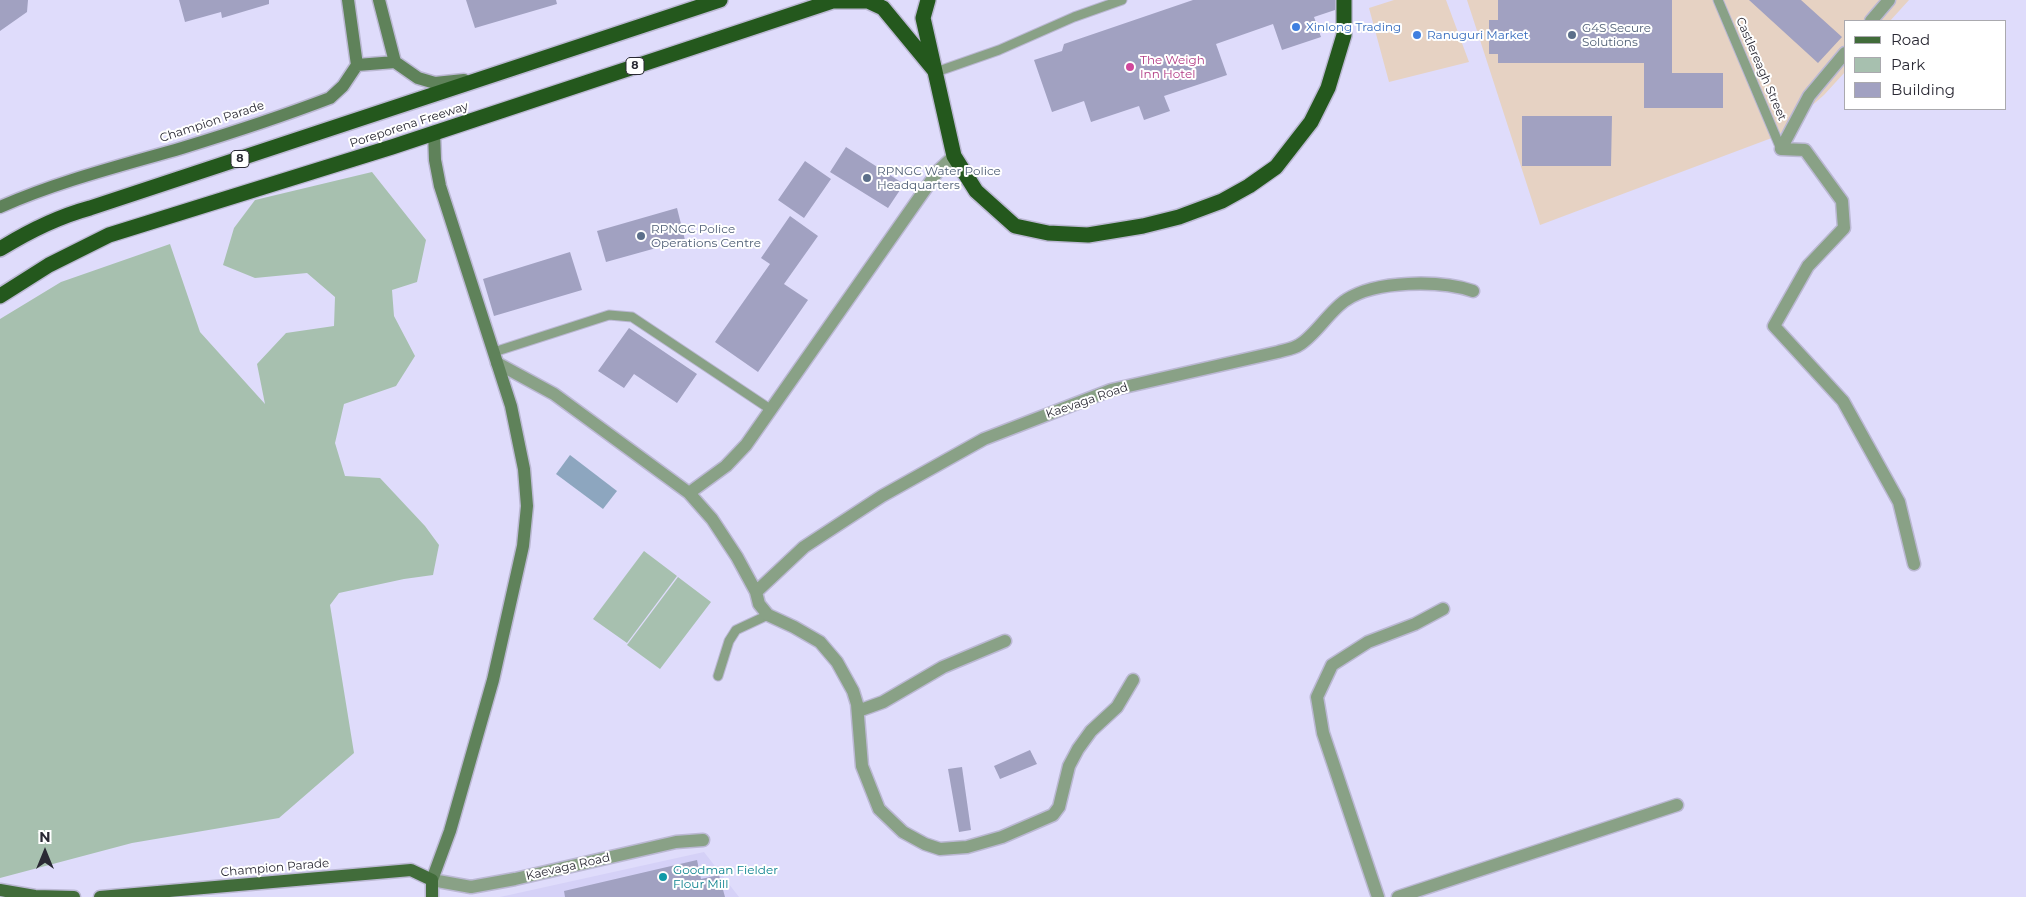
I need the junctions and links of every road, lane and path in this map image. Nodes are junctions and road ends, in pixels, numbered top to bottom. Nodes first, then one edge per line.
1 (348, 0) edge
2 (380, 0) edge
3 (720, 0) edge
4 (928, 0) edge
5 (1122, 0) edge
6 (1344, 0) edge
7 (1718, 0) edge
8 (1889, 0) edge
9 (834, 1) edge
10 (1872, 20) edge
11 (1844, 54) edge
12 (395, 62) junction
13 (357, 65) junction
14 (936, 72) junction
15 (484, 78) junction
16 (434, 132) junction
17 (1781, 149) junction
18 (954, 156) junction
19 (0, 207) edge
20 (0, 249) edge
21 (1473, 291) dead end
22 (0, 296) edge
23 (496, 358) junction
24 (770, 409) junction
25 (689, 493) junction
26 (1914, 564) dead end
27 (756, 592) junction
28 (1443, 609) dead end
29 (768, 615) junction
30 (1005, 641) dead end
31 (718, 676) dead end
32 (1133, 680) dead end
33 (858, 711) junction
34 (1677, 805) dead end
35 (703, 840) dead end
36 (432, 880) junction
37 (0, 890) edge
38 (74, 897) edge
39 (100, 897) edge
40 (432, 897) edge
41 (1378, 897) edge
42 (1398, 897) edge

1 - 13 street
2 - 12 street
3 - 15 highway, Poreporena Freeway / 8
4 - 14 highway
5 - 14 lane
6 - 18 highway
7 - 17 lane, Castlereagh Street
8 - 10 street
9 - 14 highway, Poreporena Freeway
9 - 16 highway, Poreporena Freeway / 8
11 - 17 street
12 - 13 street
12 - 15 street
13 - 19 street, Champion Parade
14 - 18 highway
15 - 20 highway, Poreporena Freeway / 8
16 - 22 highway, Poreporena Freeway / 8
16 - 23 street
17 - 26 street
18 - 24 street
21 - 27 street, Kaevaga Road
23 - 24 lane
23 - 25 street
23 - 36 street
24 - 25 street
25 - 27 street
27 - 29 street
28 - 41 street
29 - 31 lane
29 - 33 street
30 - 33 street
32 - 33 street
34 - 42 street
35 - 36 street, Kaevaga Road
36 - 39 main road, Champion Parade
36 - 40 main road
37 - 38 main road

